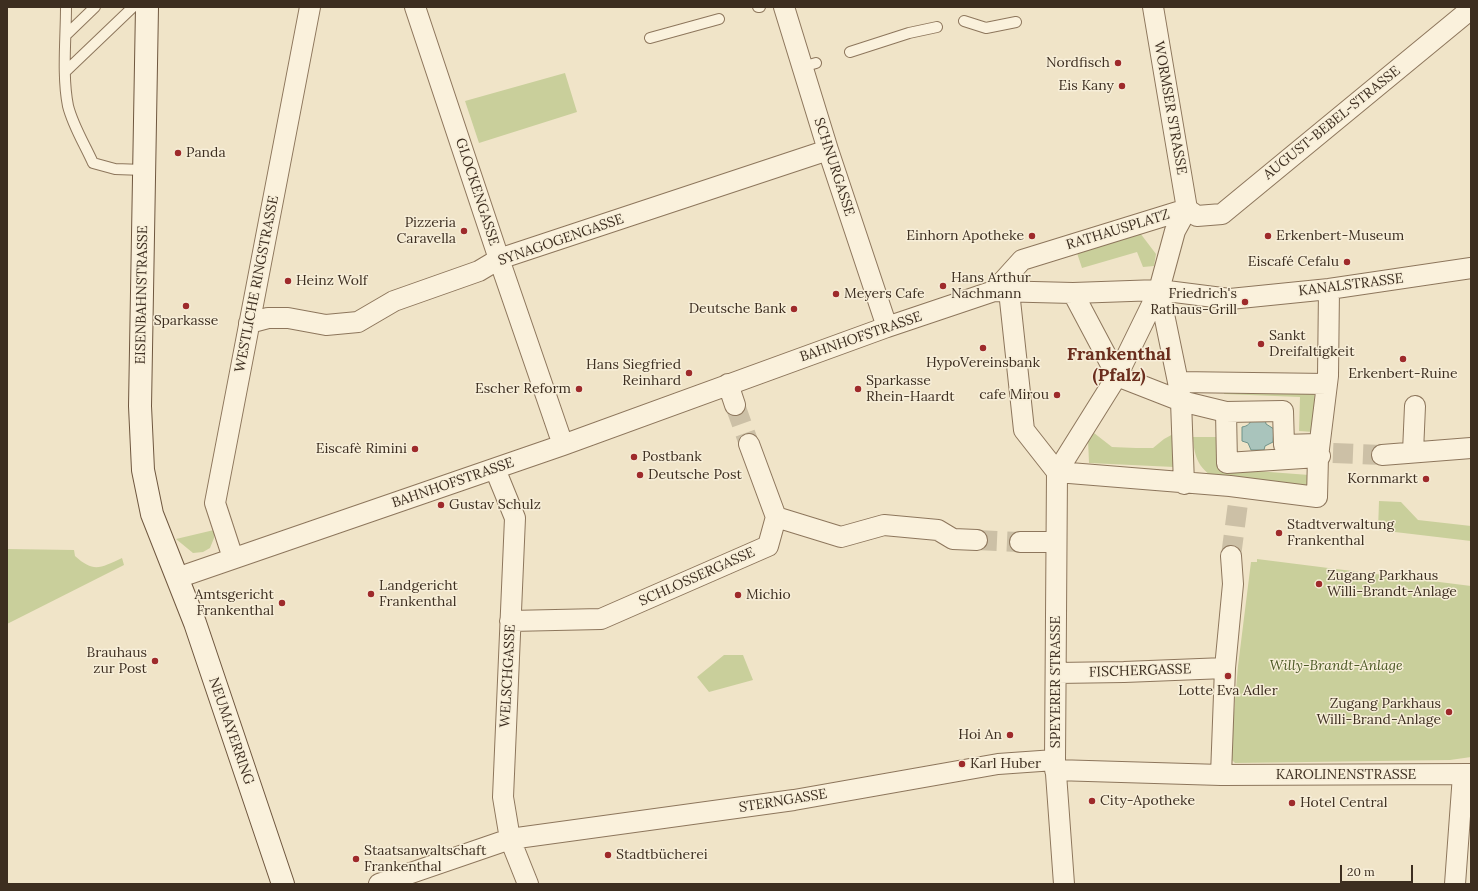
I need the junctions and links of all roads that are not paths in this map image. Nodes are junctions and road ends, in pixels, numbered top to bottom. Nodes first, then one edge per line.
1 (66, 7) edge
2 (95, 7) edge
3 (133, 7) edge
4 (147, 7) edge
5 (310, 7) edge
6 (415, 7) edge
7 (784, 7) edge
8 (1153, 7) edge
9 (1471, 8) edge
10 (719, 19) dead end
11 (964, 21) dead end
12 (1016, 22) dead end
13 (937, 27) dead end
14 (66, 35) junction
15 (650, 38) dead end
16 (850, 52) dead end
17 (65, 72) junction
18 (828, 150) junction
19 (144, 170) junction
20 (1187, 209) junction
21 (499, 259) junction
22 (1471, 268) edge
23 (1329, 289) junction
24 (1159, 290) junction
25 (1002, 291) junction
26 (1073, 293) junction
27 (249, 323) junction
28 (887, 326) junction
29 (1117, 376) junction
30 (1328, 380) junction
31 (728, 384) junction
32 (1180, 392) junction
33 (735, 405) tunnel mouth
34 (1415, 406) dead end
35 (1226, 412) junction
36 (749, 444) tunnel mouth
37 (563, 445) junction
38 (1471, 448) edge
39 (1413, 452) junction
40 (1326, 455) junction
41 (1382, 455) tunnel mouth
42 (495, 469) junction
43 (1057, 475) junction
44 (1184, 484) junction
45 (776, 517) junction
46 (977, 540) tunnel mouth
47 (1020, 542) tunnel mouth
48 (1056, 542) junction
49 (233, 558) junction
50 (1231, 561) tunnel mouth
51 (177, 578) junction
52 (510, 621) junction
53 (1224, 668) junction
54 (1056, 673) junction
55 (1055, 765) junction
56 (1220, 775) junction
57 (1467, 775) edge
58 (510, 840) junction
59 (283, 884) edge
60 (379, 884) edge
61 (528, 884) edge
62 (1064, 884) edge
63 (1455, 884) edge

1 - 14 lane
2 - 14 lane
3 - 17 lane
4 - 19 street, EISENBAHNSTRASSE
5 - 27 street, WESTLICHE RINGSTRASSE
6 - 21 street, GLOCKENGASSE
7 - 18 street, SCHNURGASSE
8 - 20 street, WORMSER STRASSE
9 - 20 street, AUGUST-BEBEL-STRASSE
10 - 15 lane
11 - 12 lane
13 - 16 lane
14 - 17 lane
17 - 19 lane
18 - 21 street, SYNAGOGENGASSE
18 - 28 street, SCHNURGASSE
19 - 51 street, EISENBAHNSTRASSE
20 - 24 street, RATHAUSPLATZ
20 - 25 street, RATHAUSPLATZ
21 - 27 street, SYNAGOGENGASSE
21 - 37 street, GLOCKENGASSE
22 - 23 street, KANALSTRASSE
23 - 24 street, KANALSTRASSE
23 - 30 street
24 - 26 street
24 - 29 street, RATHAUSPLATZ
24 - 32 street, RATHAUSPLATZ
25 - 26 street
25 - 28 street, BAHNHOFSTRASSE
25 - 43 street
26 - 29 street
27 - 49 street, WESTLICHE RINGSTRASSE
28 - 31 street, BAHNHOFSTRASSE
29 - 32 street
29 - 43 street, RATHAUSPLATZ
30 - 32 street
30 - 40 street
31 - 33 street
31 - 37 street, BAHNHOFSTRASSE
32 - 35 street
32 - 44 street, RATHAUSPLATZ
34 - 39 street
35 - 40 street
35 - 40 street
36 - 45 street
37 - 42 street, BAHNHOFSTRASSE
38 - 39 street
39 - 41 street
40 - 44 street
42 - 49 street, BAHNHOFSTRASSE
42 - 52 street, WELSCHGASSE
43 - 44 street
43 - 48 street, SPEYERER STRASSE
45 - 46 street
45 - 52 street, SCHLOSSERGASSE
47 - 48 street
48 - 54 street, SPEYERER STRASSE
49 - 51 street, BAHNHOFSTRASSE
50 - 53 street
51 - 59 street, NEUMAYERRING
52 - 58 street, WELSCHGASSE
53 - 54 street, FISCHERGASSE
53 - 56 street
54 - 55 street, SPEYERER STRASSE
55 - 56 street, KAROLINENSTRASSE
55 - 58 street, STERNGASSE
55 - 62 street, SPEYERER STRASSE
56 - 57 street, KAROLINENSTRASSE
57 - 63 street
58 - 60 street, STERNGASSE
58 - 61 street, WELSCHGASSE

